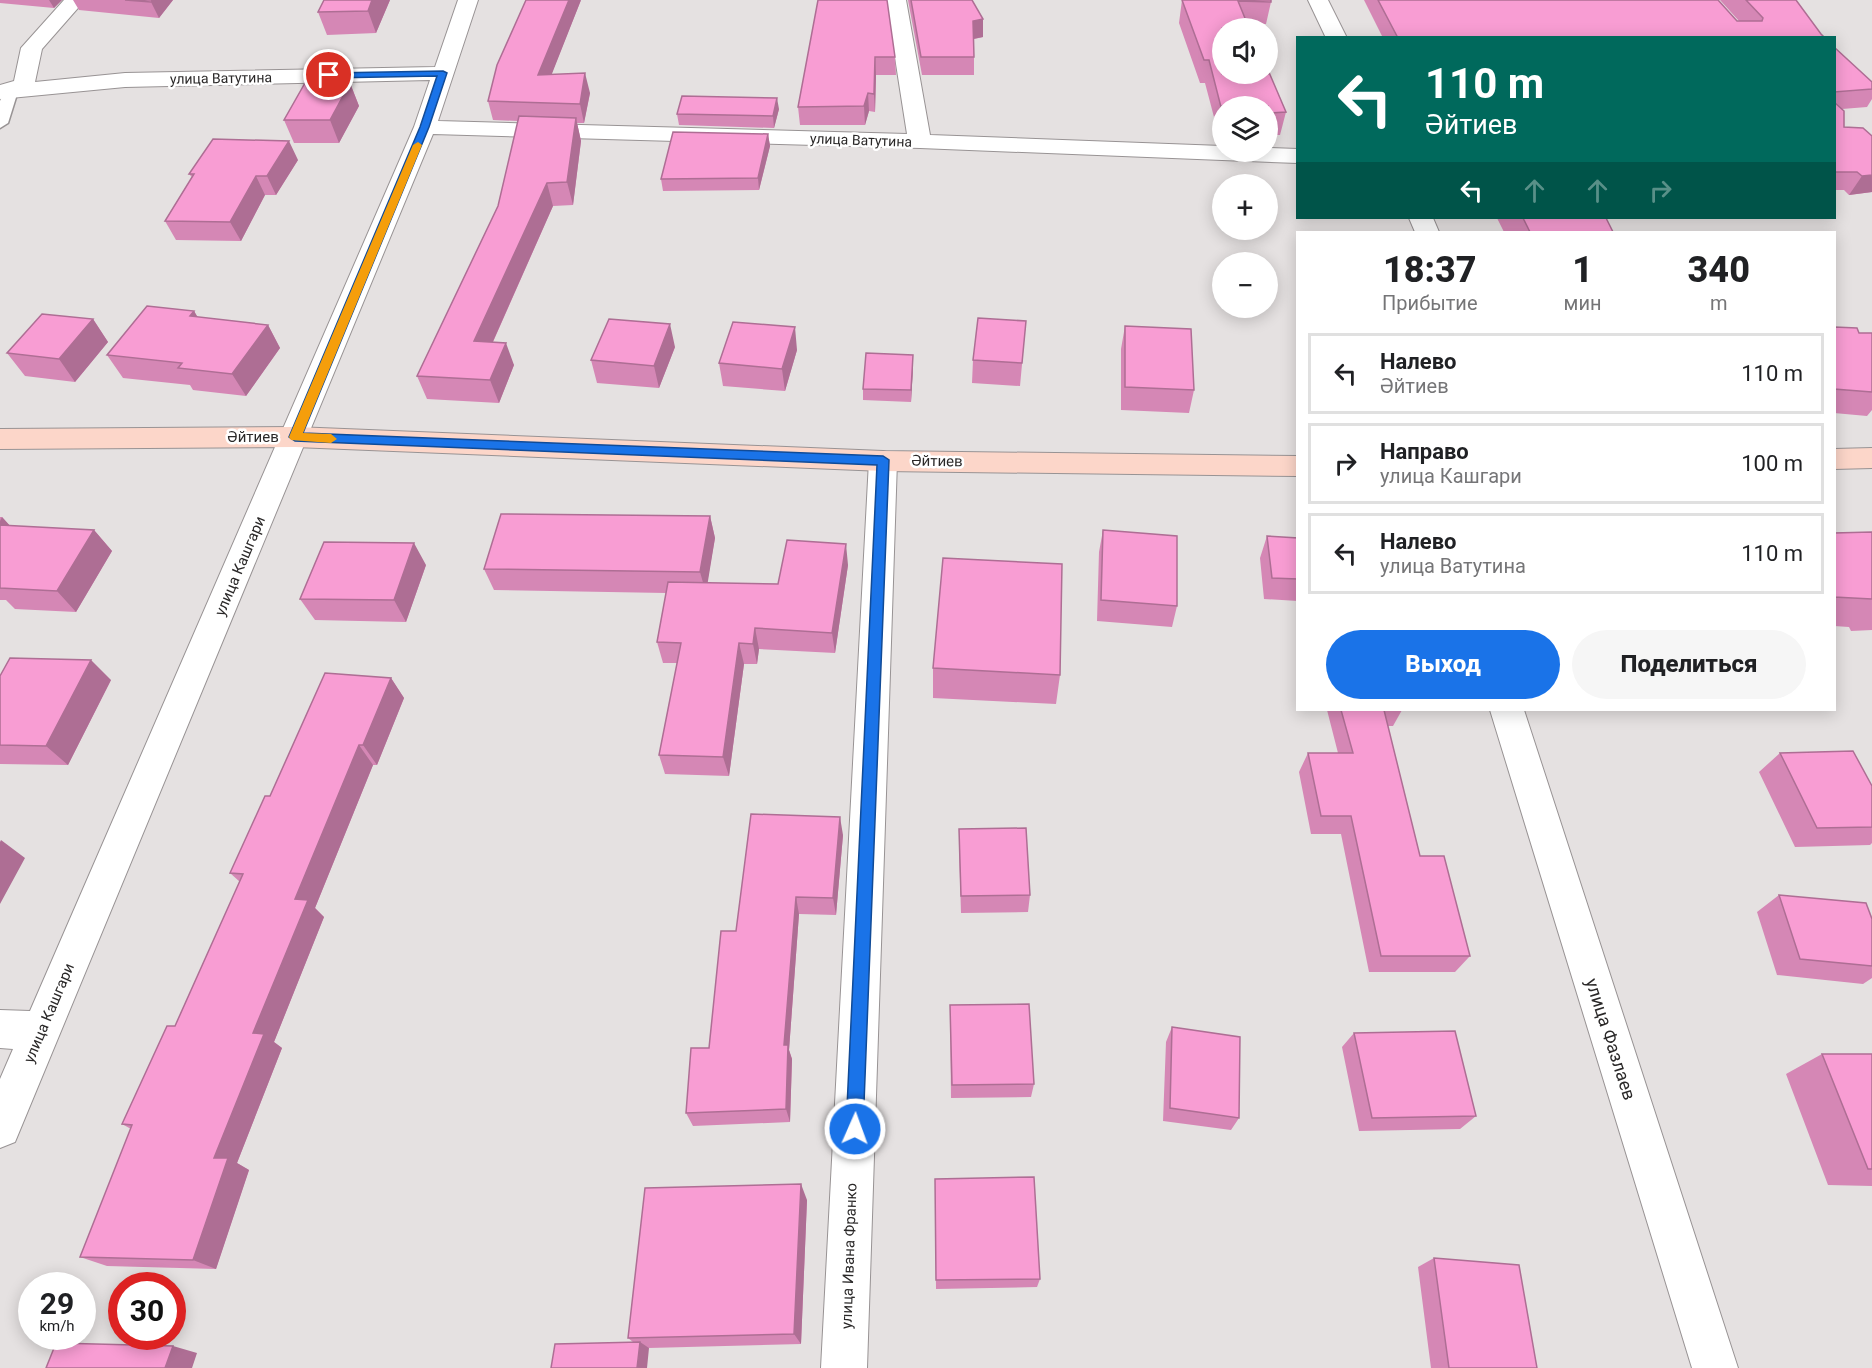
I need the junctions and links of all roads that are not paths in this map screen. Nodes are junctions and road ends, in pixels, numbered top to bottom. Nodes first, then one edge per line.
1 (75, 0) edge
2 (468, 0) edge
3 (896, 0) edge
4 (1318, 0) edge
5 (1337, 36) edge
6 (443, 73) junction
7 (6, 91) edge
8 (0, 123) edge
9 (425, 127) junction
10 (920, 141) junction
11 (1296, 156) edge
12 (295, 437) junction
13 (0, 439) edge
14 (1872, 458) edge
15 (1836, 459) edge
16 (883, 460) junction
17 (1296, 466) edge
18 (1507, 711) edge
19 (0, 1029) edge
20 (41, 1031) junction
21 (0, 1127) edge
22 (844, 1368) edge
23 (1715, 1368) edge

1 - 7 street
2 - 6 street, улица Кашгари
3 - 10 street
4 - 5 street
6 - 7 street, улица Ватутина
6 - 9 street, улица Кашгари
7 - 8 lane
9 - 10 street, улица Ватутина
9 - 12 street, улица Кашгари
10 - 11 street, улица Ватутина
12 - 13 street, Әйтиев
12 - 16 street, Әйтиев
12 - 20 street, улица Кашгари
14 - 15 street
16 - 17 street, Әйтиев
16 - 22 street, улица Ивана Франко
18 - 23 street, улица Фазлаев
19 - 20 street
20 - 21 street, улица Кашгари

